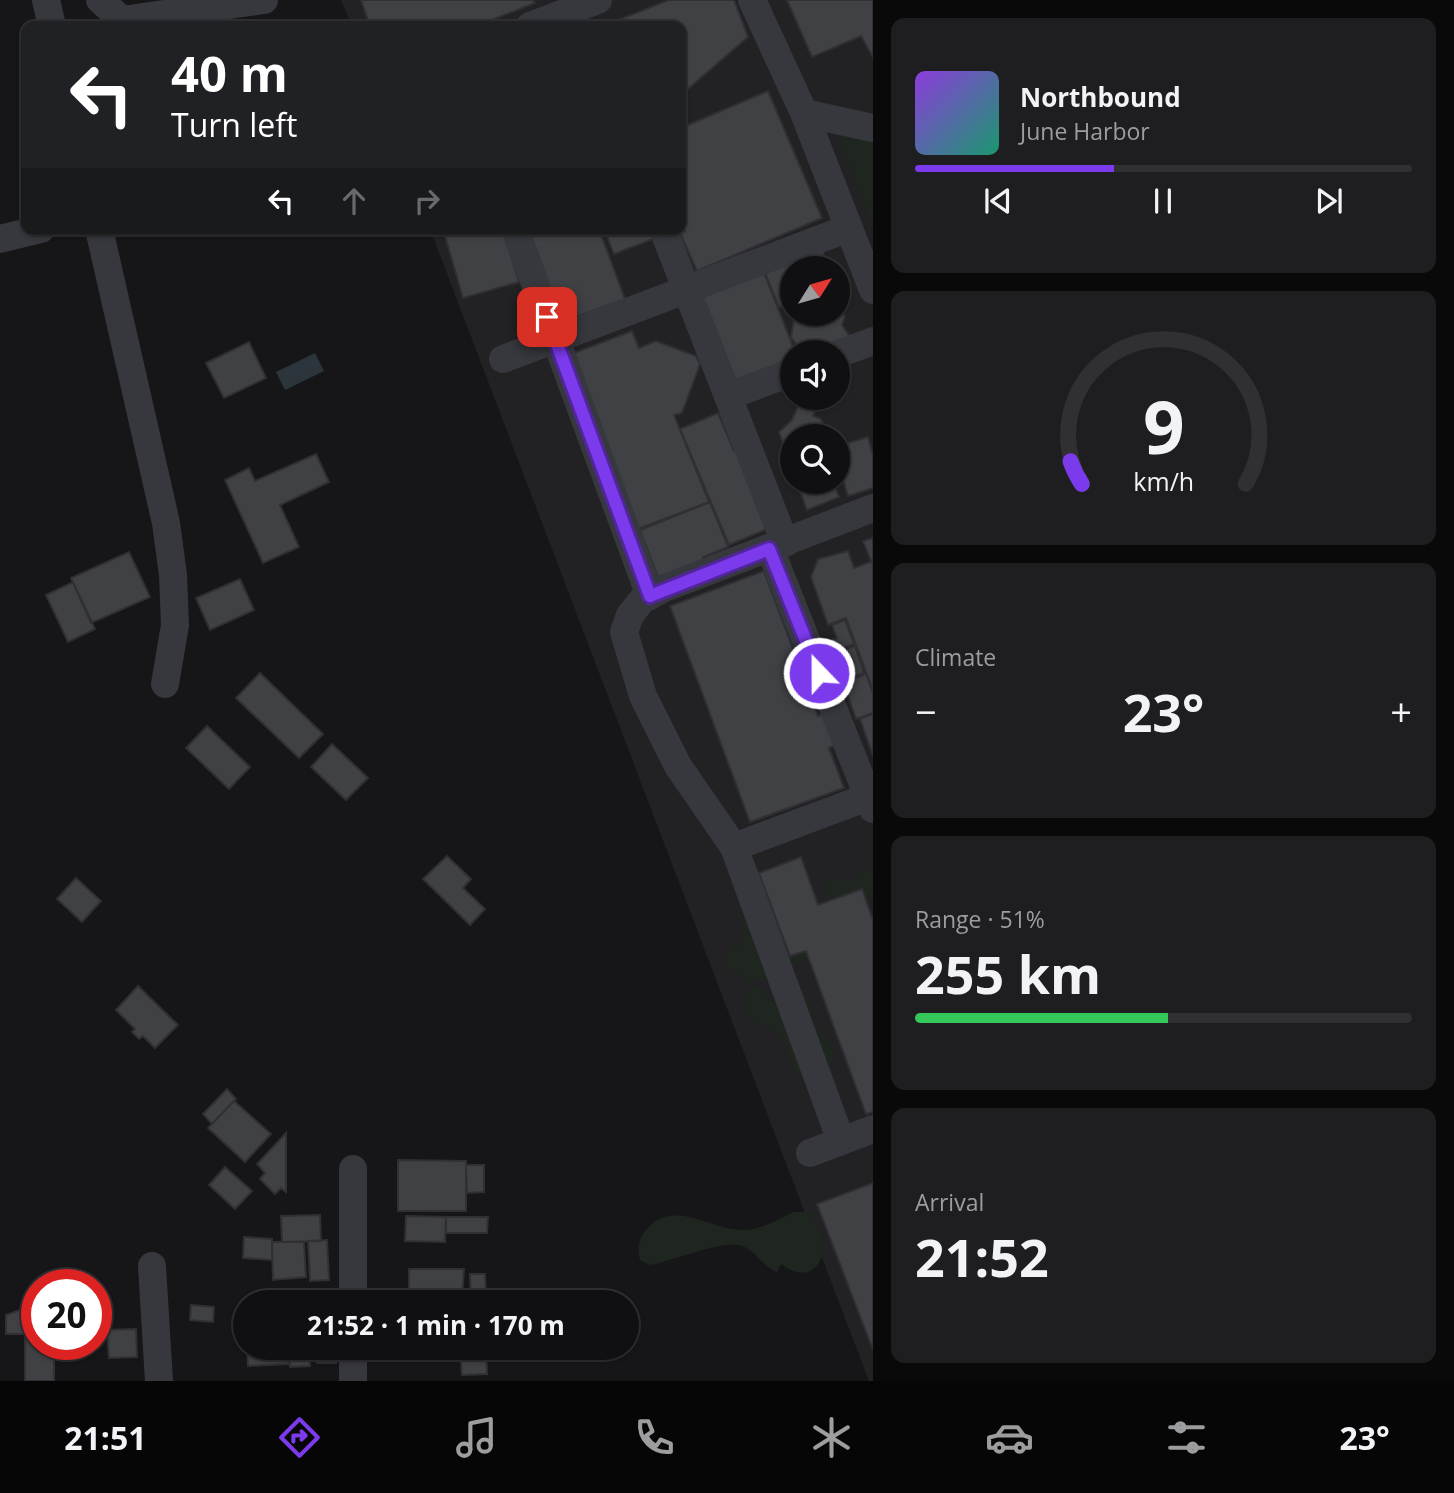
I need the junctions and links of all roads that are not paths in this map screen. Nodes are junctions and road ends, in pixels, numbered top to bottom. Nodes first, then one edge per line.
1 (46, 0) edge
2 (100, 0) edge
3 (264, 0) edge
4 (752, 0) edge
5 (206, 5) edge
6 (587, 11) edge
7 (51, 21) edge
8 (549, 21) edge
9 (804, 113) junction
10 (873, 128) edge
11 (849, 228) junction
12 (21, 234) edge
13 (100, 235) edge
14 (517, 235) edge
15 (665, 235) edge
16 (0, 239) edge
17 (871, 276) edge
18 (686, 290) junction
19 (555, 339) junction
20 (873, 341) edge
21 (850, 350) edge
22 (503, 359) dead end
23 (780, 377) edge
24 (728, 396) junction
25 (873, 508) edge
26 (777, 546) junction
27 (650, 596) junction
28 (165, 684) dead end
29 (871, 803) edge
30 (734, 847) junction
31 (873, 1129) edge
32 (841, 1141) junction
33 (810, 1153) dead end
34 (353, 1169) dead end
35 (152, 1266) dead end
36 (353, 1290) edge
37 (353, 1360) edge
38 (159, 1381) edge
39 (353, 1381) edge

1 - 7 street
2 - 5 street
3 - 5 street
4 - 9 street
6 - 8 street
9 - 10 street
9 - 11 street
11 - 17 street
11 - 18 street
12 - 16 street
13 - 28 street
14 - 19 street
15 - 18 street
18 - 19 street
18 - 24 street
19 - 22 street
19 - 27 street
20 - 21 street
23 - 24 street
24 - 26 street
25 - 26 street
26 - 27 street
26 - 29 street
27 - 30 street
29 - 30 street
30 - 32 street
31 - 32 street
32 - 33 street
34 - 36 street
35 - 38 street
37 - 39 street

